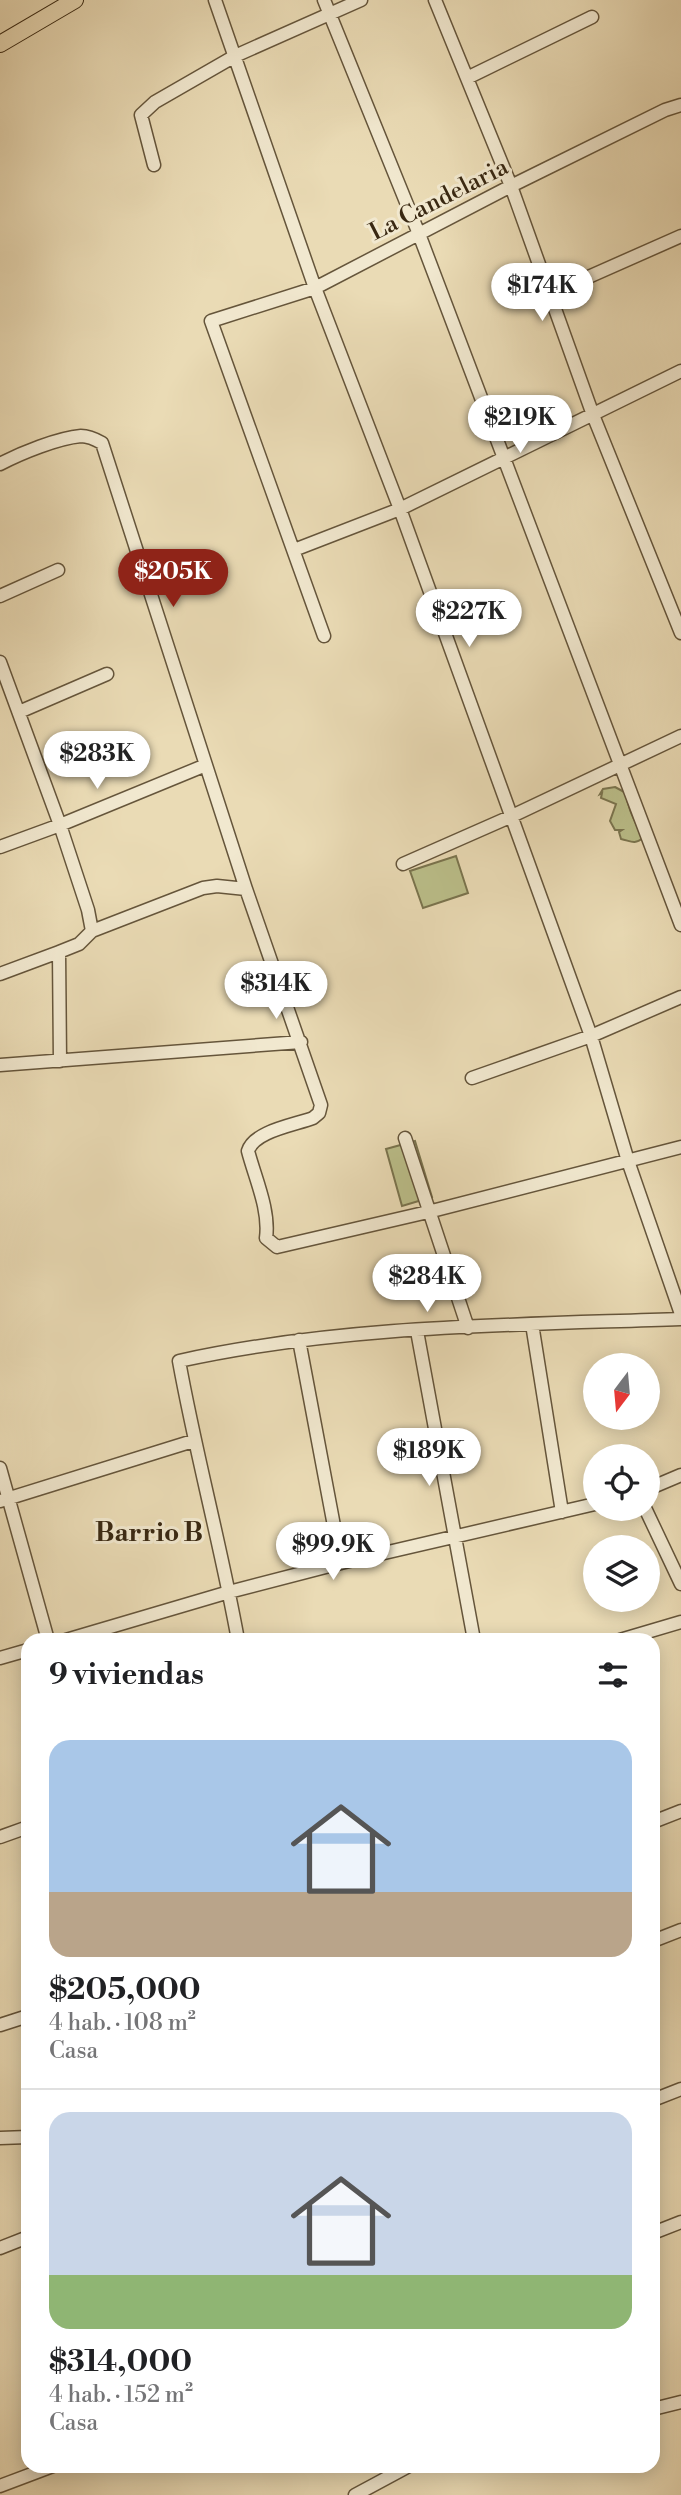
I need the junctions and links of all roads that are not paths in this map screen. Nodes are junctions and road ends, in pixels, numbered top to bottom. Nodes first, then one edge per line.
1 (75, 0) edge
2 (215, 0) edge
3 (324, 0) edge
4 (361, 0) edge
5 (435, 0) edge
6 (330, 14) junction
7 (592, 17) dead end
8 (0, 44) edge
9 (235, 55) junction
10 (467, 78) junction
11 (681, 105) edge
12 (154, 165) dead end
13 (511, 186) junction
14 (419, 234) junction
15 (681, 236) edge
16 (315, 288) junction
17 (550, 294) junction
18 (681, 371) edge
19 (593, 415) junction
20 (503, 459) junction
21 (0, 464) edge
22 (401, 509) junction
23 (294, 550) junction
24 (58, 570) dead end
25 (0, 596) edge
26 (676, 605) edge
27 (681, 633) edge
28 (324, 636) dead end
29 (0, 662) edge
30 (107, 674) dead end
31 (19, 712) junction
32 (681, 736) edge
33 (206, 765) junction
34 (620, 766) junction
35 (512, 816) junction
36 (60, 825) junction
37 (0, 847) edge
38 (403, 864) dead end
39 (246, 889) junction
40 (681, 925) edge
41 (92, 931) junction
42 (59, 951) junction
43 (0, 974) edge
44 (681, 998) edge
45 (591, 1036) junction
46 (301, 1042) junction
47 (60, 1060) junction
48 (0, 1065) edge
49 (472, 1078) dead end
50 (405, 1138) dead end
51 (681, 1147) edge
52 (628, 1161) junction
53 (428, 1212) junction
54 (681, 1316) edge
55 (532, 1324) junction
56 (468, 1328) junction
57 (417, 1331) junction
58 (299, 1340) junction
59 (193, 1441) junction
60 (0, 1468) edge
61 (681, 1475) edge
62 (660, 1484) edge
63 (5, 1500) edge
64 (583, 1507) edge
65 (562, 1512) junction
66 (651, 1521) edge
67 (454, 1536) junction
68 (341, 1563) junction
69 (681, 1584) edge
70 (229, 1592) junction
71 (681, 1622) edge
72 (46, 1633) edge
73 (90, 1633) edge
74 (237, 1633) edge
75 (473, 1633) edge
76 (644, 1633) edge
77 (21, 1652) edge
78 (0, 1658) edge
79 (681, 1811) edge
80 (660, 1819) edge
81 (21, 1830) edge
82 (0, 1837) edge
83 (681, 1930) edge
84 (660, 1938) edge
85 (21, 2018) edge
86 (0, 2025) edge
87 (681, 2089) edge
88 (660, 2097) edge
89 (21, 2137) edge
90 (0, 2138) edge
91 (681, 2222) edge
92 (660, 2230) edge
93 (21, 2240) edge
94 (0, 2248) edge
95 (681, 2402) edge
96 (660, 2407) edge
97 (34, 2473) edge
98 (396, 2473) edge
99 (0, 2486) edge
100 (355, 2495) edge

1 - 8 main road
2 - 9 street
3 - 6 street
4 - 6 street
5 - 10 street
6 - 9 street
6 - 14 street
7 - 10 street
9 - 12 street
9 - 16 street
10 - 13 street
11 - 13 street, La Candelaria
13 - 14 street, La Candelaria
13 - 17 street
14 - 16 street, La Candelaria
14 - 20 street
15 - 17 street
16 - 22 street
16 - 23 street, La Candelaria
17 - 19 street
18 - 19 street
19 - 20 street
19 - 26 street
20 - 22 street
20 - 34 street
21 - 33 street
22 - 23 street
22 - 35 street
23 - 28 street
24 - 25 street
26 - 27 street
29 - 31 street
30 - 31 street
31 - 36 street
32 - 34 street
33 - 36 street
33 - 39 street
34 - 35 street
34 - 40 street
35 - 38 street
35 - 45 street
36 - 37 street
36 - 41 street
39 - 41 street
39 - 46 street
41 - 42 street
42 - 43 street
42 - 47 street
44 - 45 street
45 - 49 street
45 - 52 street
46 - 47 street
46 - 53 street
47 - 48 street
50 - 53 street
51 - 52 street
52 - 53 street
52 - 54 street
53 - 56 street
54 - 55 street
55 - 56 street
55 - 65 street
56 - 57 street
57 - 58 street
57 - 67 street
58 - 59 street
58 - 68 street
59 - 63 street
59 - 70 street
60 - 63 street
61 - 62 street
63 - 72 street
64 - 65 street
65 - 67 street
66 - 69 street
67 - 68 street
67 - 75 street
68 - 70 street
70 - 73 street
70 - 74 street
71 - 76 street
77 - 78 street
79 - 80 street
81 - 82 street
83 - 84 street
85 - 86 street
87 - 88 street
89 - 90 street
91 - 92 street
93 - 94 street
95 - 96 street
97 - 99 street
98 - 100 street

